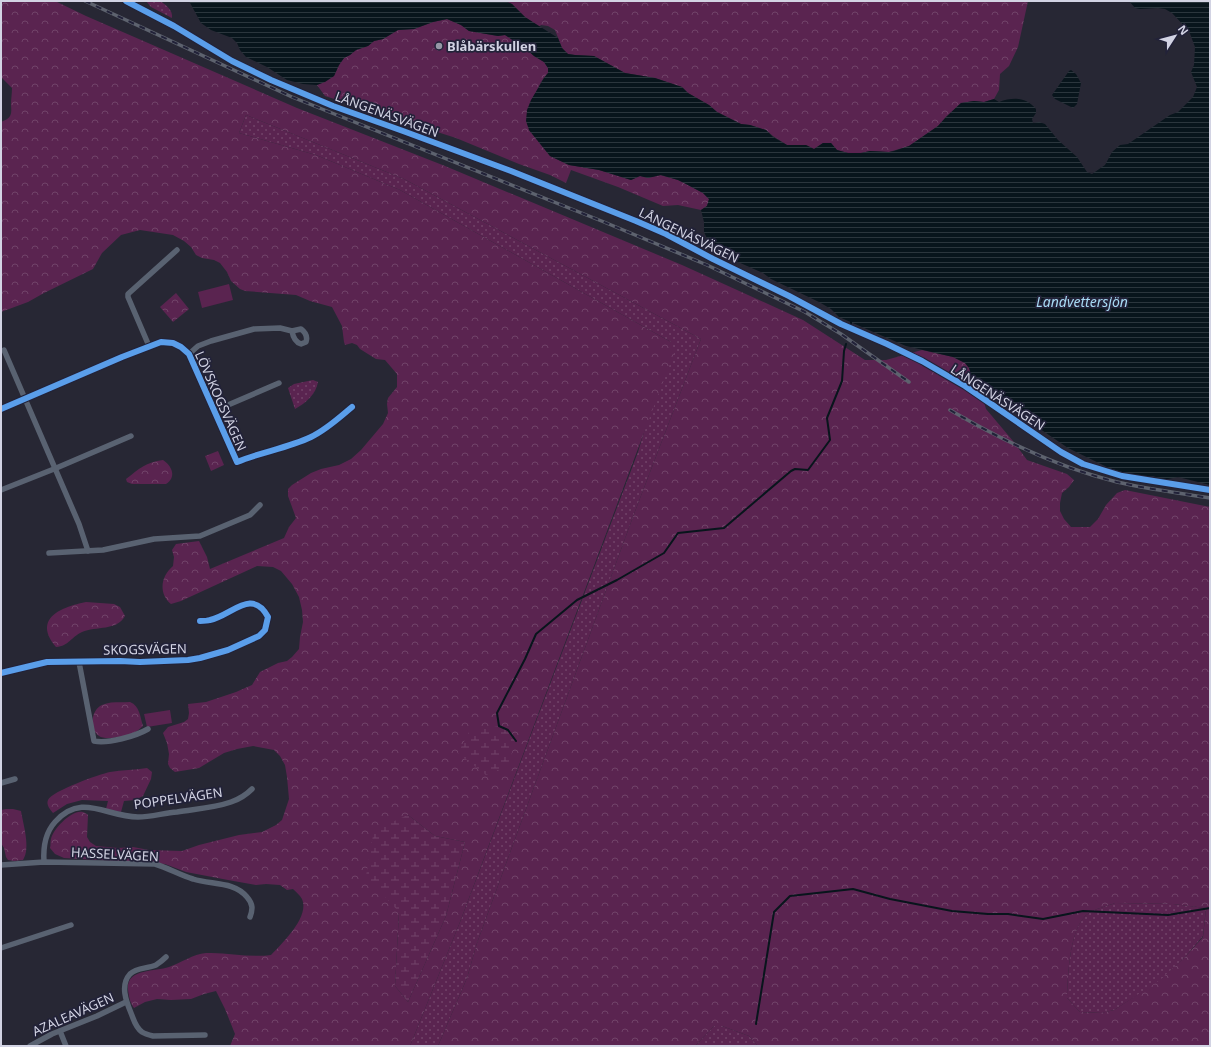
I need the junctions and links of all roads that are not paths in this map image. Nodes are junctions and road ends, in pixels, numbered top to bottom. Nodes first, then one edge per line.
1 (129, 2) edge
2 (177, 250) dead end
3 (292, 330) dead end
4 (149, 346) junction
5 (4, 350) dead end
6 (189, 354) junction
7 (279, 383) dead end
8 (26, 399) junction
9 (352, 407) dead end
10 (1, 410) edge
11 (214, 411) junction
12 (131, 436) dead end
13 (54, 469) junction
14 (1, 490) edge
15 (1210, 490) edge
16 (260, 505) dead end
17 (88, 550) junction
18 (49, 552) dead end
19 (200, 621) dead end
20 (78, 662) junction
21 (1, 673) edge
22 (148, 729) dead end
23 (15, 779) dead end
24 (1, 782) edge
25 (252, 789) dead end
26 (44, 862) junction
27 (1, 865) edge
28 (250, 917) dead end
29 (71, 925) dead end
30 (1, 948) edge
31 (166, 957) dead end
32 (126, 1002) junction
33 (60, 1031) junction
34 (205, 1035) dead end
35 (30, 1046) edge
36 (66, 1046) edge

1 - 15 street, LÅNGENÄSVÄGEN
2 - 4 street
3 - 6 street
4 - 6 street, LÖVSKOGSVÄGEN
4 - 8 street, LÖVSKOGSVÄGEN
5 - 8 street
6 - 11 street, LÖVSKOGSVÄGEN
7 - 11 street
8 - 10 street, LÖVSKOGSVÄGEN
8 - 13 street
9 - 11 street, LÖVSKOGSVÄGEN
12 - 13 street
13 - 14 street
13 - 17 street
16 - 17 street
17 - 18 street
19 - 20 street, SKOGSVÄGEN
20 - 21 street, SKOGSVÄGEN
20 - 22 street
23 - 24 street
25 - 26 street, POPPELVÄGEN
26 - 27 street, HASSELVÄGEN
26 - 28 street, HASSELVÄGEN
29 - 30 street
31 - 32 street
32 - 33 street, AZALEAVÄGEN
32 - 34 street
33 - 35 street, AZALEAVÄGEN
33 - 36 street

